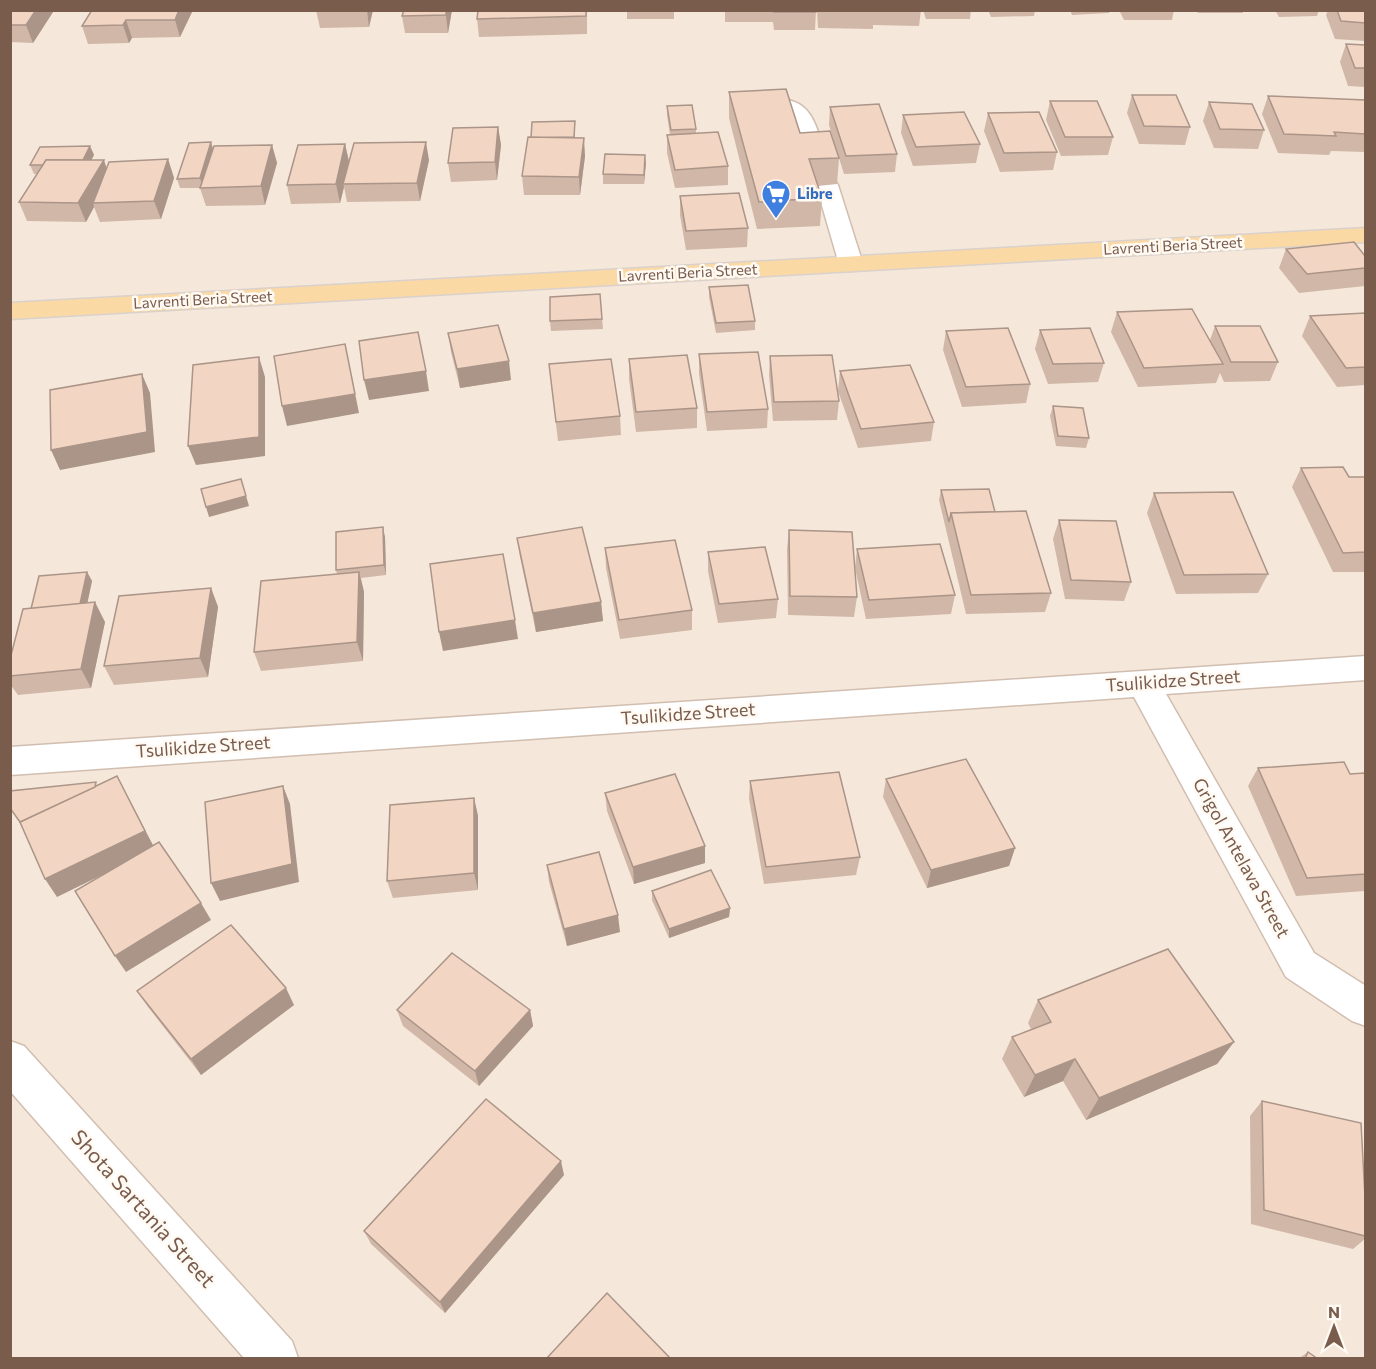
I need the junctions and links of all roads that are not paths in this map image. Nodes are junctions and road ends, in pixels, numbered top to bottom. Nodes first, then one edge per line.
1 (733, 104) edge
2 (815, 158) edge
3 (827, 185) edge
4 (1365, 235) edge
5 (851, 264) junction
6 (10, 311) edge
7 (1365, 669) edge
8 (1143, 683) junction
9 (10, 761) edge
10 (1365, 1008) edge
11 (10, 1060) edge
12 (275, 1359) edge

1 - 2 street
3 - 5 street
4 - 5 main road, Lavrenti Beria Street
5 - 6 main road, Lavrenti Beria Street
7 - 8 street, Tsulikidze Street
8 - 9 street, Tsulikidze Street
8 - 10 street, Grigol Antelava Street
11 - 12 street, Shota Sartania Street

